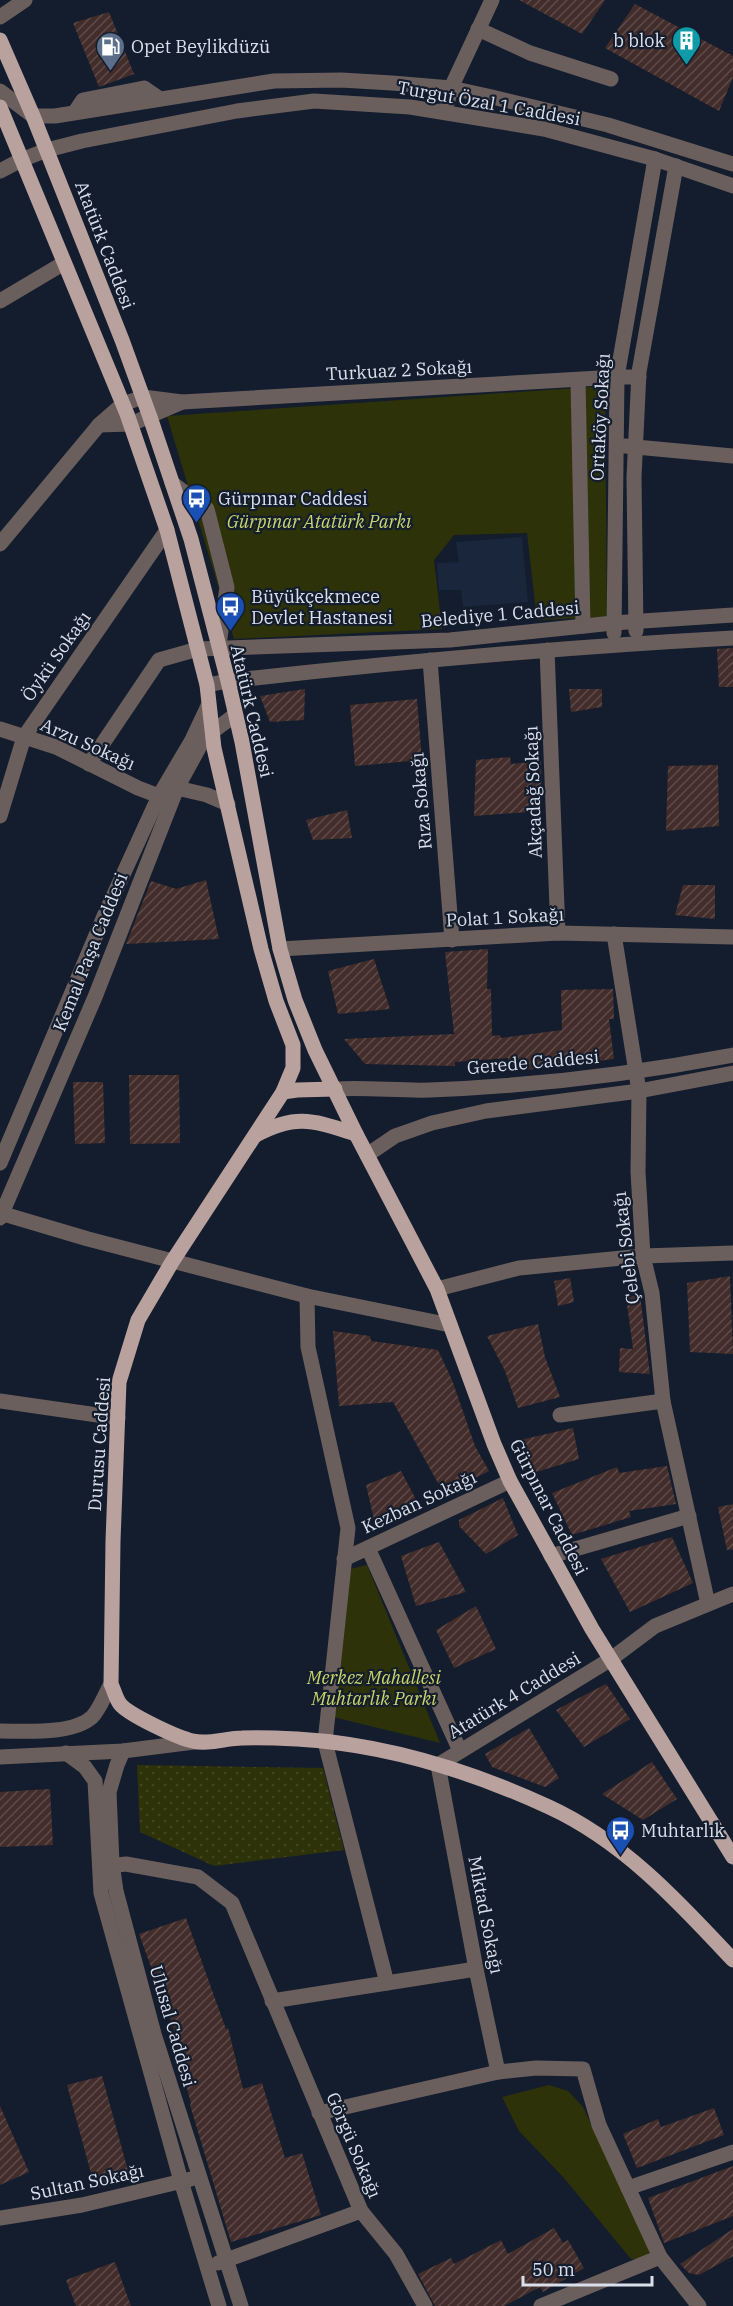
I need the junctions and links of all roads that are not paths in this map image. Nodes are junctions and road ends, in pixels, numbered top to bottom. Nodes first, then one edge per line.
1 (25, 0) edge
2 (492, 0) edge
3 (0, 17) edge
4 (478, 29) junction
5 (0, 40) edge
6 (611, 79) dead end
7 (450, 88) junction
8 (0, 91) edge
9 (0, 106) edge
10 (446, 112) junction
11 (33, 116) junction
12 (4, 125) edge
13 (47, 150) junction
14 (655, 159) junction
15 (21, 160) junction
16 (733, 164) edge
17 (676, 166) junction
18 (0, 171) edge
19 (733, 186) edge
20 (64, 262) junction
21 (0, 301) edge
22 (617, 377) junction
23 (639, 377) junction
24 (578, 380) junction
25 (143, 398) junction
26 (182, 402) junction
27 (123, 404) junction
28 (150, 417) junction
29 (131, 424) junction
30 (99, 425) junction
31 (616, 446) junction
32 (635, 446) junction
33 (733, 456) edge
34 (172, 483) junction
35 (167, 530) junction
36 (0, 544) edge
37 (733, 615) edge
38 (635, 621) junction
39 (613, 623) junction
40 (583, 626) junction
41 (733, 638) edge
42 (636, 643) junction
43 (615, 644) junction
44 (218, 648) junction
45 (198, 649) junction
46 (547, 650) junction
47 (430, 660) junction
48 (228, 681) junction
49 (207, 685) junction
50 (208, 706) junction
51 (235, 715) junction
52 (0, 729) edge
53 (212, 732) junction
54 (24, 737) junction
55 (89, 764) junction
56 (177, 788) junction
57 (159, 796) junction
58 (228, 804) junction
59 (0, 816) edge
60 (558, 933) junction
61 (614, 934) junction
62 (733, 937) edge
63 (452, 940) junction
64 (280, 949) junction
65 (733, 1054) edge
66 (637, 1072) junction
67 (733, 1073) edge
68 (335, 1089) junction
69 (639, 1091) junction
70 (283, 1092) junction
71 (356, 1134) junction
72 (256, 1135) junction
73 (367, 1155) junction
74 (0, 1163) edge
75 (1, 1215) edge
76 (733, 1253) edge
77 (643, 1256) junction
78 (172, 1262) junction
79 (437, 1289) junction
80 (307, 1296) junction
81 (450, 1326) junction
82 (0, 1401) edge
83 (663, 1401) junction
84 (560, 1415) dead end
85 (118, 1418) junction
86 (510, 1481) junction
87 (689, 1516) junction
88 (368, 1548) junction
89 (551, 1556) junction
90 (344, 1559) junction
91 (733, 1594) edge
92 (708, 1604) junction
93 (611, 1659) junction
94 (111, 1684) junction
95 (0, 1731) edge
96 (194, 1742) junction
97 (325, 1742) junction
98 (123, 1750) junction
99 (460, 1750) junction
100 (66, 1754) junction
101 (0, 1757) edge
102 (438, 1765) junction
103 (733, 1857) edge
104 (106, 1866) junction
105 (733, 1960) edge
106 (476, 1969) junction
107 (387, 1983) junction
108 (269, 1995) junction
109 (498, 2072) junction
110 (319, 2113) junction
111 (733, 2152) edge
112 (198, 2177) junction
113 (181, 2181) junction
114 (628, 2188) junction
115 (361, 2211) junction
116 (0, 2218) edge
117 (660, 2257) junction
118 (227, 2261) junction
119 (207, 2272) junction
120 (219, 2306) edge
121 (241, 2306) edge
122 (424, 2306) edge
123 (541, 2306) edge
124 (699, 2306) edge

1 - 3 street
2 - 4 street
4 - 6 street
4 - 7 street
5 - 11 main road, Atatürk Caddesi
7 - 10 street
7 - 11 street, Turgut Özal 1 Caddesi
7 - 16 street, Turgut Özal 1 Caddesi
8 - 11 street
9 - 12 main road
10 - 13 street, Turgut Özal 1 Caddesi
10 - 14 street, Turgut Özal 1 Caddesi
11 - 13 main road, Atatürk Caddesi
12 - 15 main road
13 - 15 street, Turgut Özal 1 Caddesi
13 - 25 main road, Atatürk Caddesi
14 - 17 street, Turgut Özal 1 Caddesi
14 - 22 street, Ortaköy Sokağı
15 - 18 street, Turgut Özal 1 Caddesi
15 - 20 main road
17 - 19 street, Turgut Özal 1 Caddesi
17 - 23 street, Ortaköy Sokağı
20 - 21 street
20 - 27 main road
22 - 23 street, Turkuaz 2 Sokağı
22 - 24 street, Turkuaz 2 Sokağı
22 - 31 street, Ortaköy Sokağı
23 - 32 street, Ortaköy Sokağı
24 - 26 street, Turkuaz 2 Sokağı
24 - 40 street
25 - 26 street
25 - 27 street
25 - 28 main road, Atatürk Caddesi
26 - 28 street
27 - 29 main road
27 - 30 street
28 - 29 street
28 - 34 main road, Atatürk Caddesi
29 - 30 street
29 - 35 main road
30 - 36 street
31 - 32 street
31 - 39 street, Ortaköy Sokağı
32 - 33 street
32 - 38 street, Ortaköy Sokağı
34 - 44 main road, Atatürk Caddesi
34 - 44 street
35 - 45 main road
35 - 54 street, Öykü Sokağı
37 - 38 street, Belediye 1 Caddesi
38 - 39 street, Belediye 1 Caddesi
38 - 42 street, Ortaköy Sokağı
39 - 40 street, Belediye 1 Caddesi
39 - 43 street, Ortaköy Sokağı
40 - 44 street, Belediye 1 Caddesi
41 - 42 street
42 - 43 street
43 - 46 street
44 - 45 street, Belediye 1 Caddesi
44 - 48 main road, Atatürk Caddesi
45 - 49 main road
45 - 55 street, Belediye 1 Caddesi
46 - 47 street
46 - 60 street, Akçadağ Sokağı
47 - 48 street
47 - 63 street, Rıza Sokağı
48 - 49 street
48 - 51 main road, Atatürk Caddesi
49 - 50 main road
50 - 53 main road
50 - 57 street, Kemal Paşa Caddesi
51 - 53 street, Kemal Paşa Caddesi
51 - 64 main road, Atatürk Caddesi
52 - 54 street, Arzu Sokağı
53 - 56 street, Kemal Paşa Caddesi
53 - 58 main road
54 - 55 street, Arzu Sokağı
54 - 59 street, Öykü Sokağı
55 - 57 street, Arzu Sokağı
56 - 57 street
56 - 58 street
56 - 75 street, Kemal Paşa Caddesi
57 - 74 street, Kemal Paşa Caddesi
58 - 70 main road
60 - 61 street, Polat 1 Sokağı
60 - 63 street, Polat 1 Sokağı
61 - 62 street, Polat 1 Sokağı
61 - 66 street, Çelebi Sokağı
63 - 64 street, Polat 1 Sokağı
64 - 68 main road, Atatürk Caddesi
65 - 66 street, Gerede Caddesi
66 - 68 street, Gerede Caddesi
66 - 69 street, Çelebi Sokağı
67 - 69 street
68 - 70 main road
68 - 71 main road, Atatürk Caddesi
69 - 73 street
69 - 77 street, Çelebi Sokağı
70 - 72 main road
71 - 72 main road
71 - 73 main road, Atatürk Caddesi
72 - 78 main road, Durusu Caddesi
73 - 79 main road, Gürpınar Caddesi
75 - 78 street
76 - 77 street
77 - 79 street
77 - 83 street, Çelebi Sokağı
78 - 80 street
78 - 85 main road, Durusu Caddesi
79 - 81 main road, Gürpınar Caddesi
80 - 81 street
80 - 90 street
81 - 86 main road, Gürpınar Caddesi
82 - 85 street
83 - 84 street
83 - 87 street, Çelebi Sokağı
85 - 94 main road, Durusu Caddesi
86 - 88 street, Kezban Sokağı
86 - 89 main road, Gürpınar Caddesi
87 - 89 street
87 - 92 street, Çelebi Sokağı
88 - 90 street, Kezban Sokağı
88 - 99 street
89 - 93 main road, Gürpınar Caddesi
90 - 97 street
91 - 92 street, Atatürk 4 Caddesi
92 - 93 street, Atatürk 4 Caddesi
93 - 99 street, Atatürk 4 Caddesi
93 - 103 main road, Gürpınar Caddesi
94 - 95 street
94 - 96 main road
96 - 97 main road
96 - 98 street
97 - 102 main road
97 - 107 street
98 - 100 street
98 - 104 street, Ulusal Caddesi
99 - 102 street, Atatürk 4 Caddesi
100 - 101 street
100 - 104 street
102 - 105 main road
102 - 106 street, Miktad Sokağı
104 - 108 street, Görgü Sokağı
104 - 112 street, Ulusal Caddesi
104 - 113 street
106 - 107 street
106 - 109 street, Miktad Sokağı
107 - 108 street
108 - 110 street, Görgü Sokağı
109 - 110 street
109 - 114 street
110 - 115 street, Görgü Sokağı
111 - 114 street
112 - 113 street, Sultan Sokağı
112 - 118 street, Ulusal Caddesi
113 - 116 street, Sultan Sokağı
113 - 119 street
114 - 117 street
115 - 118 street
115 - 122 street, Görgü Sokağı
117 - 123 street
117 - 124 street
118 - 119 street
118 - 121 street, Ulusal Caddesi
119 - 120 street

